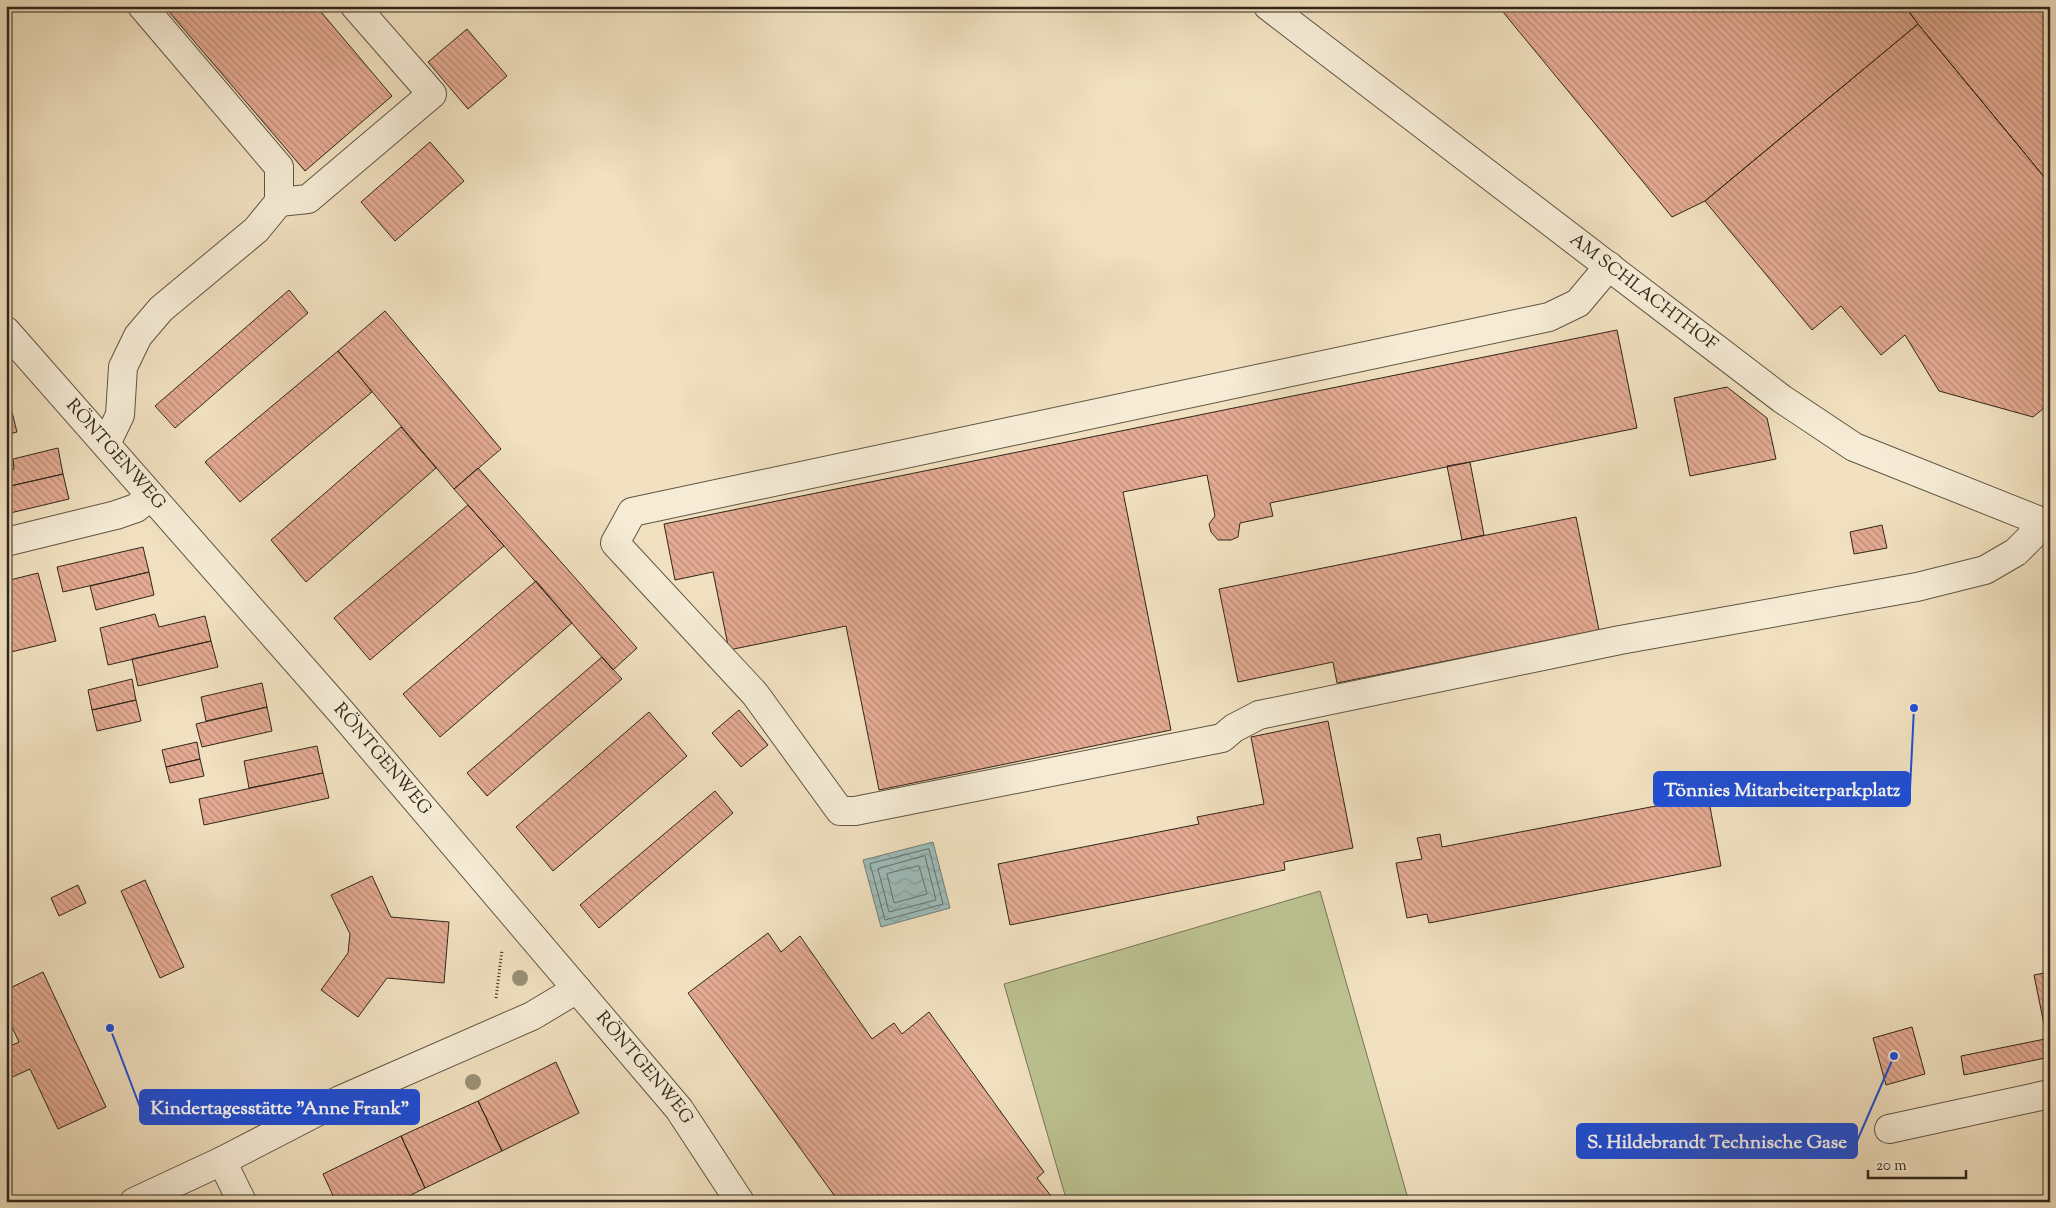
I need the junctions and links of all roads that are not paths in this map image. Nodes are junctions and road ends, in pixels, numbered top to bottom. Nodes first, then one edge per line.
1 (142, 6) edge
2 (354, 6) edge
3 (1268, 6) edge
4 (279, 202) junction
5 (1609, 266) junction
6 (6, 331) edge
7 (106, 444) junction
8 (151, 496) junction
9 (2043, 522) edge
10 (6, 542) edge
11 (576, 989) junction
12 (2050, 1094) edge
13 (1889, 1130) dead end
14 (222, 1161) junction
15 (134, 1202) edge
16 (242, 1202) edge
17 (740, 1202) edge

1 - 4 street
2 - 4 street
3 - 5 street, AM SCHLACHTHOF
4 - 7 street
5 - 9 street, AM SCHLACHTHOF
5 - 9 street
6 - 7 street, RÖNTGENWEG
7 - 8 street, RÖNTGENWEG
8 - 10 street
8 - 11 street, RÖNTGENWEG
11 - 14 street
11 - 17 street, RÖNTGENWEG
12 - 13 street
14 - 15 street
14 - 16 street

